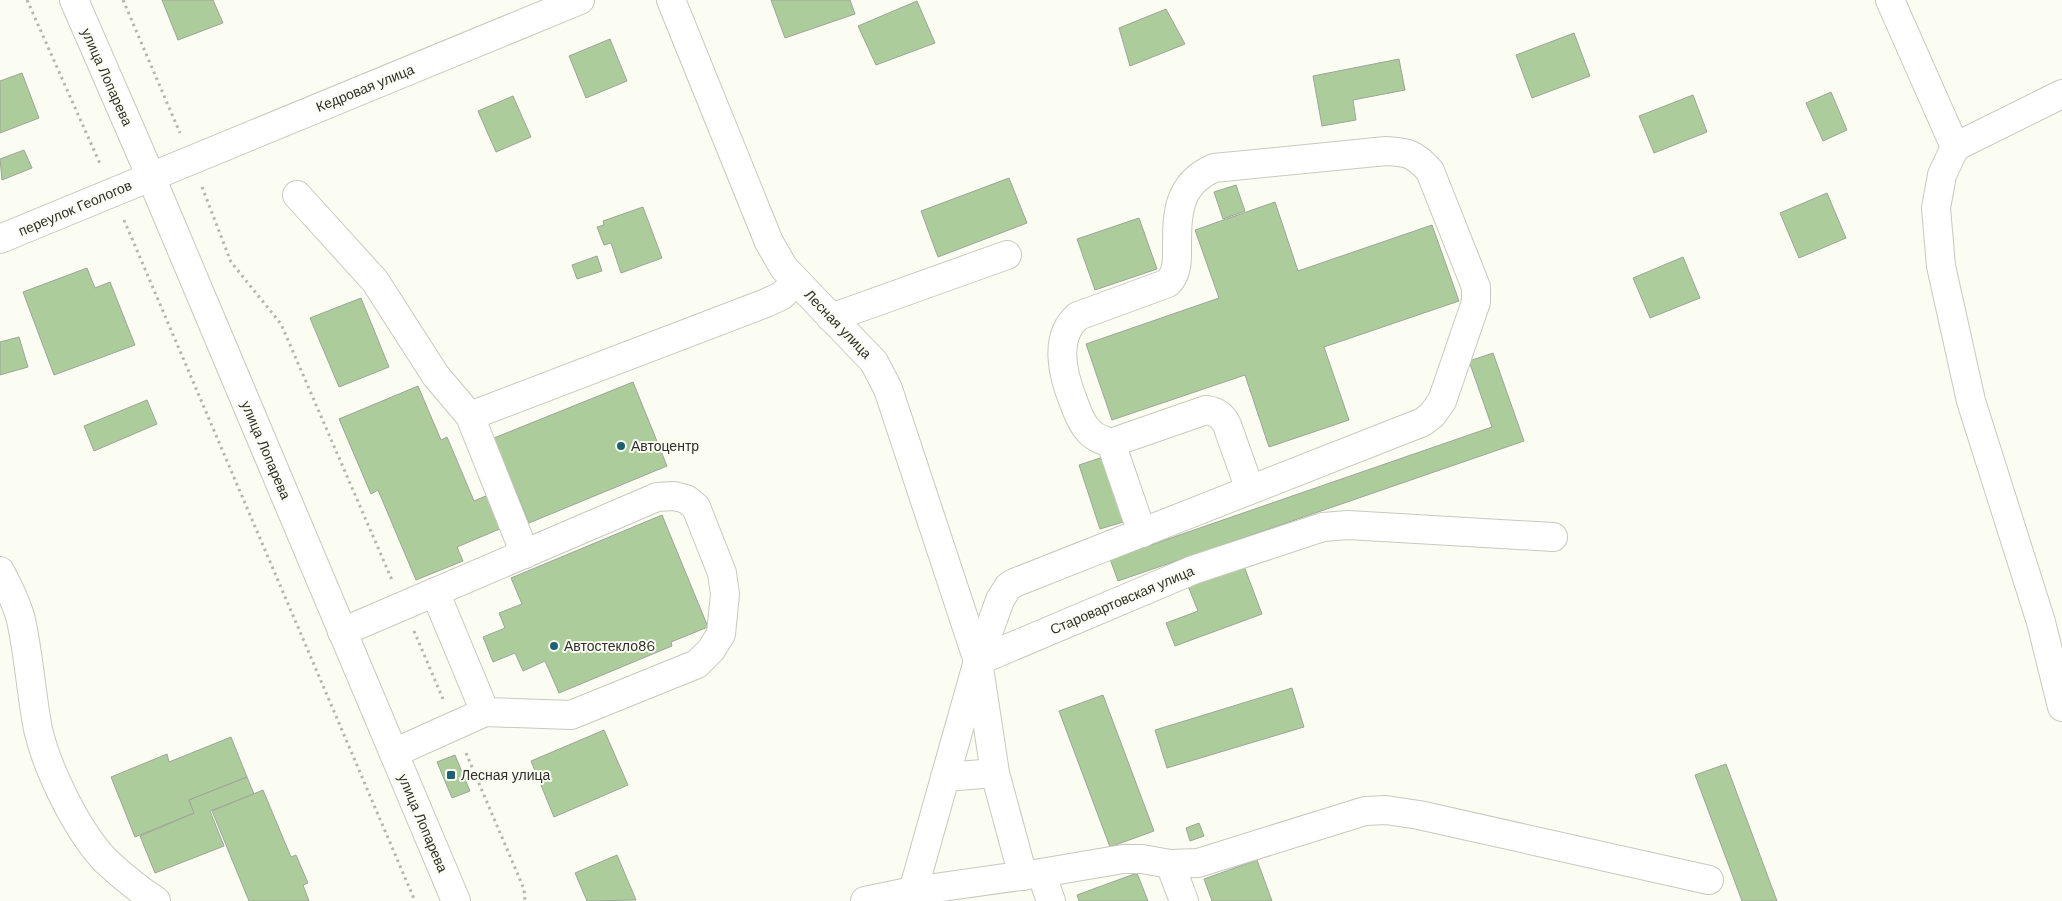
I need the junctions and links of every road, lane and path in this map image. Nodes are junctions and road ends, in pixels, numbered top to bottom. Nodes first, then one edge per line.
1 (27, 0) edge
2 (74, 0) edge
3 (123, 0) edge
4 (580, 0) edge
5 (671, 0) edge
6 (1890, 0) edge
7 (2062, 94) edge
8 (1955, 147) junction
9 (192, 160) junction
10 (151, 177) junction
11 (112, 192) junction
12 (297, 195) dead end
13 (0, 240) edge
14 (1007, 255) dead end
15 (797, 282) junction
16 (831, 318) junction
17 (470, 416) junction
18 (1111, 443) junction
19 (1250, 490) junction
20 (1142, 533) junction
21 (1553, 537) dead end
22 (525, 554) junction
23 (0, 571) edge
24 (436, 592) junction
25 (403, 606) junction
26 (342, 632) junction
27 (978, 660) junction
28 (2062, 708) edge
29 (484, 712) junction
30 (454, 726) junction
31 (394, 753) junction
32 (995, 773) junction
33 (945, 777) junction
34 (1170, 864) junction
35 (1032, 874) junction
36 (1709, 880) dead end
37 (913, 891) junction
38 (156, 901) edge
39 (415, 901) edge
40 (456, 901) edge
41 (525, 901) edge
42 (865, 901) edge
43 (1051, 901) edge
44 (1184, 901) edge

1 - 11 path
2 - 10 street, улица Лопарева
3 - 9 path
4 - 9 street, Кедровая улица
5 - 15 street, Лесная улица
6 - 8 street
7 - 8 street
8 - 28 street
9 - 10 street, Кедровая улица
9 - 25 path
10 - 11 street, переулок Геологов
10 - 26 street, улица Лопарева
11 - 13 street, переулок Геологов
11 - 39 path
12 - 17 street
14 - 16 street
15 - 16 street, Лесная улица
15 - 17 street
16 - 27 street, Лесная улица
17 - 22 street
18 - 19 street
18 - 19 street
18 - 20 street
19 - 20 street
20 - 27 street
21 - 27 street, Старовартовская улица
22 - 24 street
22 - 29 street
23 - 38 street
24 - 25 street
24 - 29 street
25 - 26 street
25 - 30 path
26 - 31 street, улица Лопарева
27 - 32 street, Лесная улица
27 - 33 street
29 - 30 street
30 - 31 street
30 - 41 path
31 - 40 street, улица Лопарева
32 - 33 street
32 - 35 street, Лесная улица
33 - 37 street
34 - 35 street
34 - 36 street
34 - 44 street
35 - 37 street
35 - 43 street, Лесная улица
37 - 42 street

